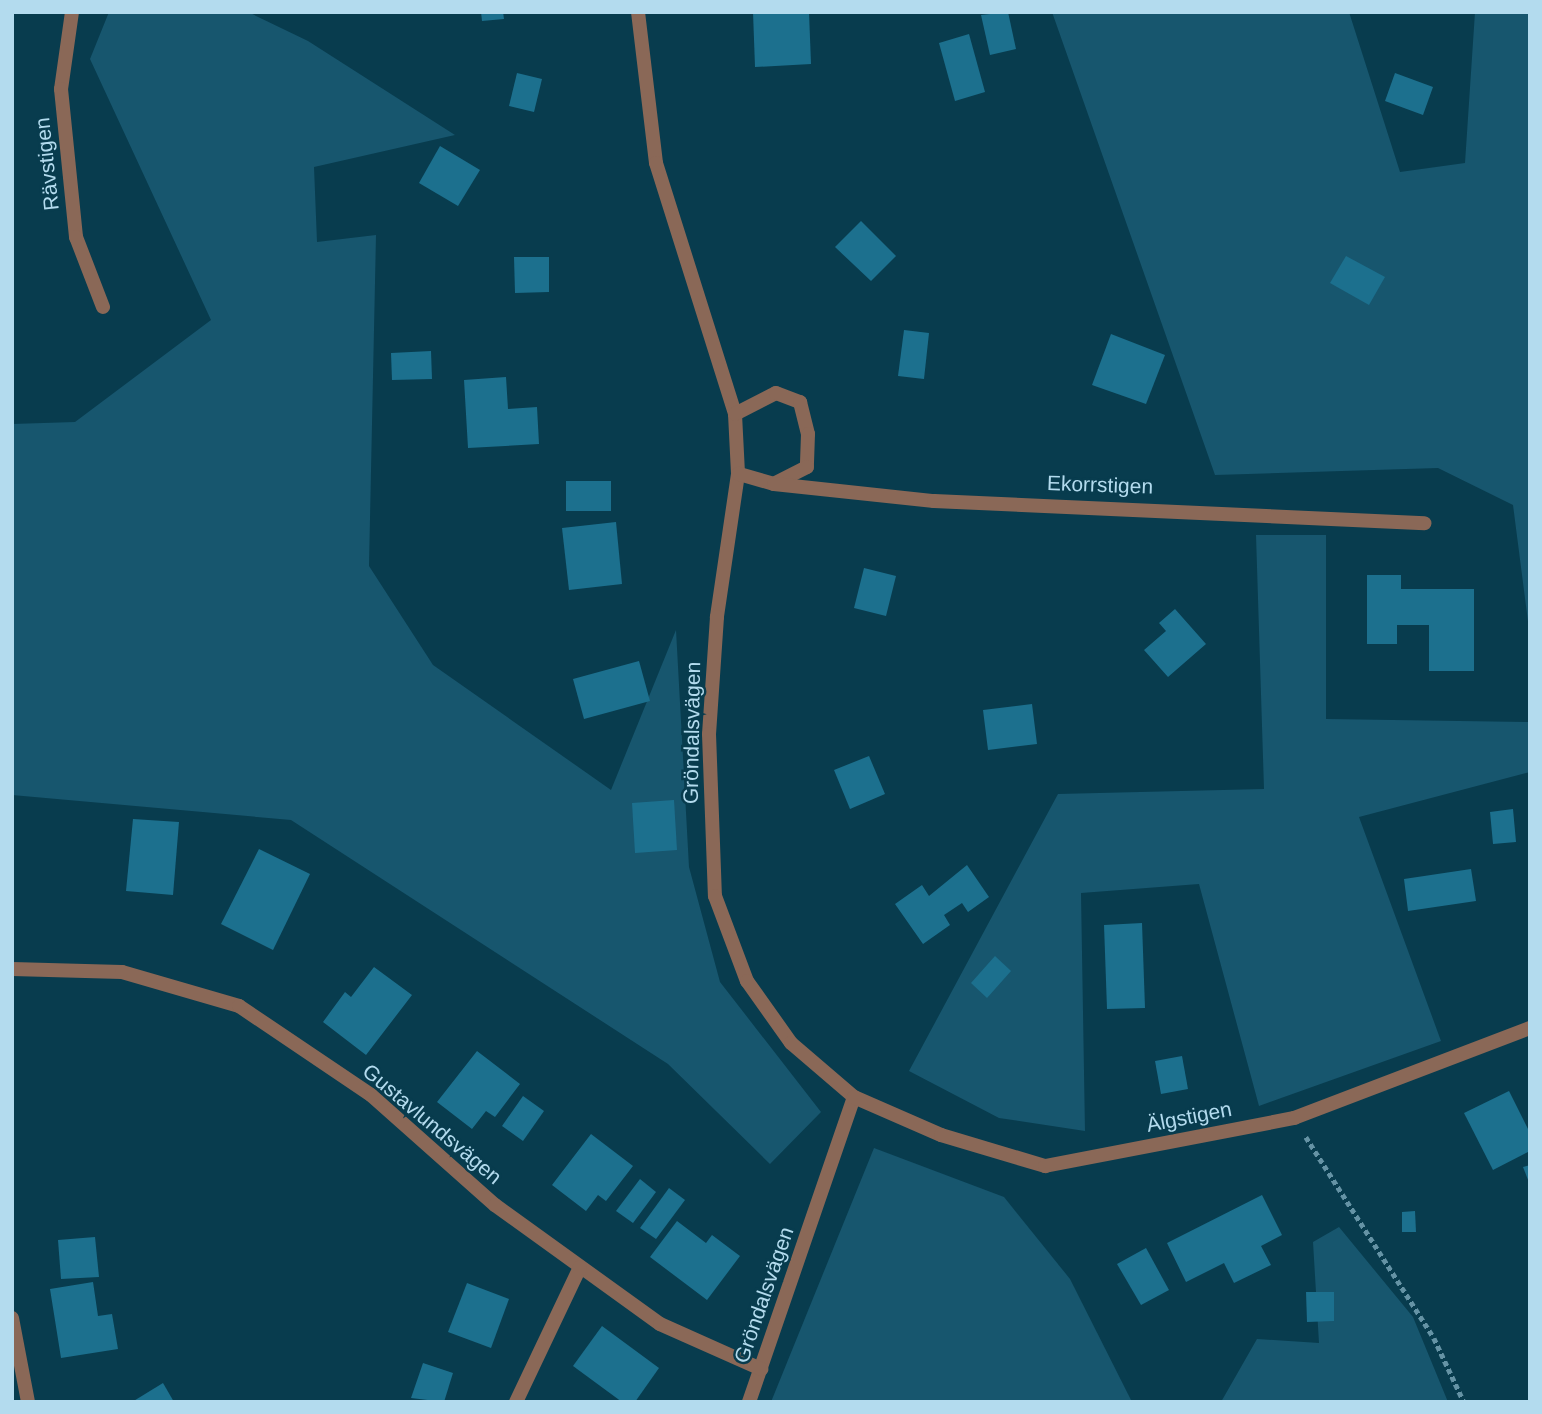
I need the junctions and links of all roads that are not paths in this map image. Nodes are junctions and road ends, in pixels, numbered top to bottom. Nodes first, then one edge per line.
1 (72, 12) edge
2 (638, 12) edge
3 (103, 307) dead end
4 (734, 414) junction
5 (738, 474) junction
6 (774, 484) junction
7 (1425, 523) dead end
8 (12, 969) edge
9 (1530, 1028) edge
10 (854, 1097) junction
11 (580, 1266) junction
12 (12, 1318) edge
13 (761, 1369) junction
14 (28, 1402) edge
15 (516, 1402) edge
16 (749, 1402) edge

1 - 3 street, Rävstigen
2 - 4 street, Gröndalsvägen
4 - 5 street, Gröndalsvägen
4 - 6 street
5 - 6 street, Ekorrstigen
5 - 10 street, Gröndalsvägen
6 - 7 street, Ekorrstigen
8 - 11 street, Gustavlundsvägen
9 - 10 street, Älgstigen
10 - 13 street, Gröndalsvägen
11 - 13 street, Gustavlundsvägen
11 - 15 street
12 - 14 street
13 - 16 street, Gröndalsvägen

